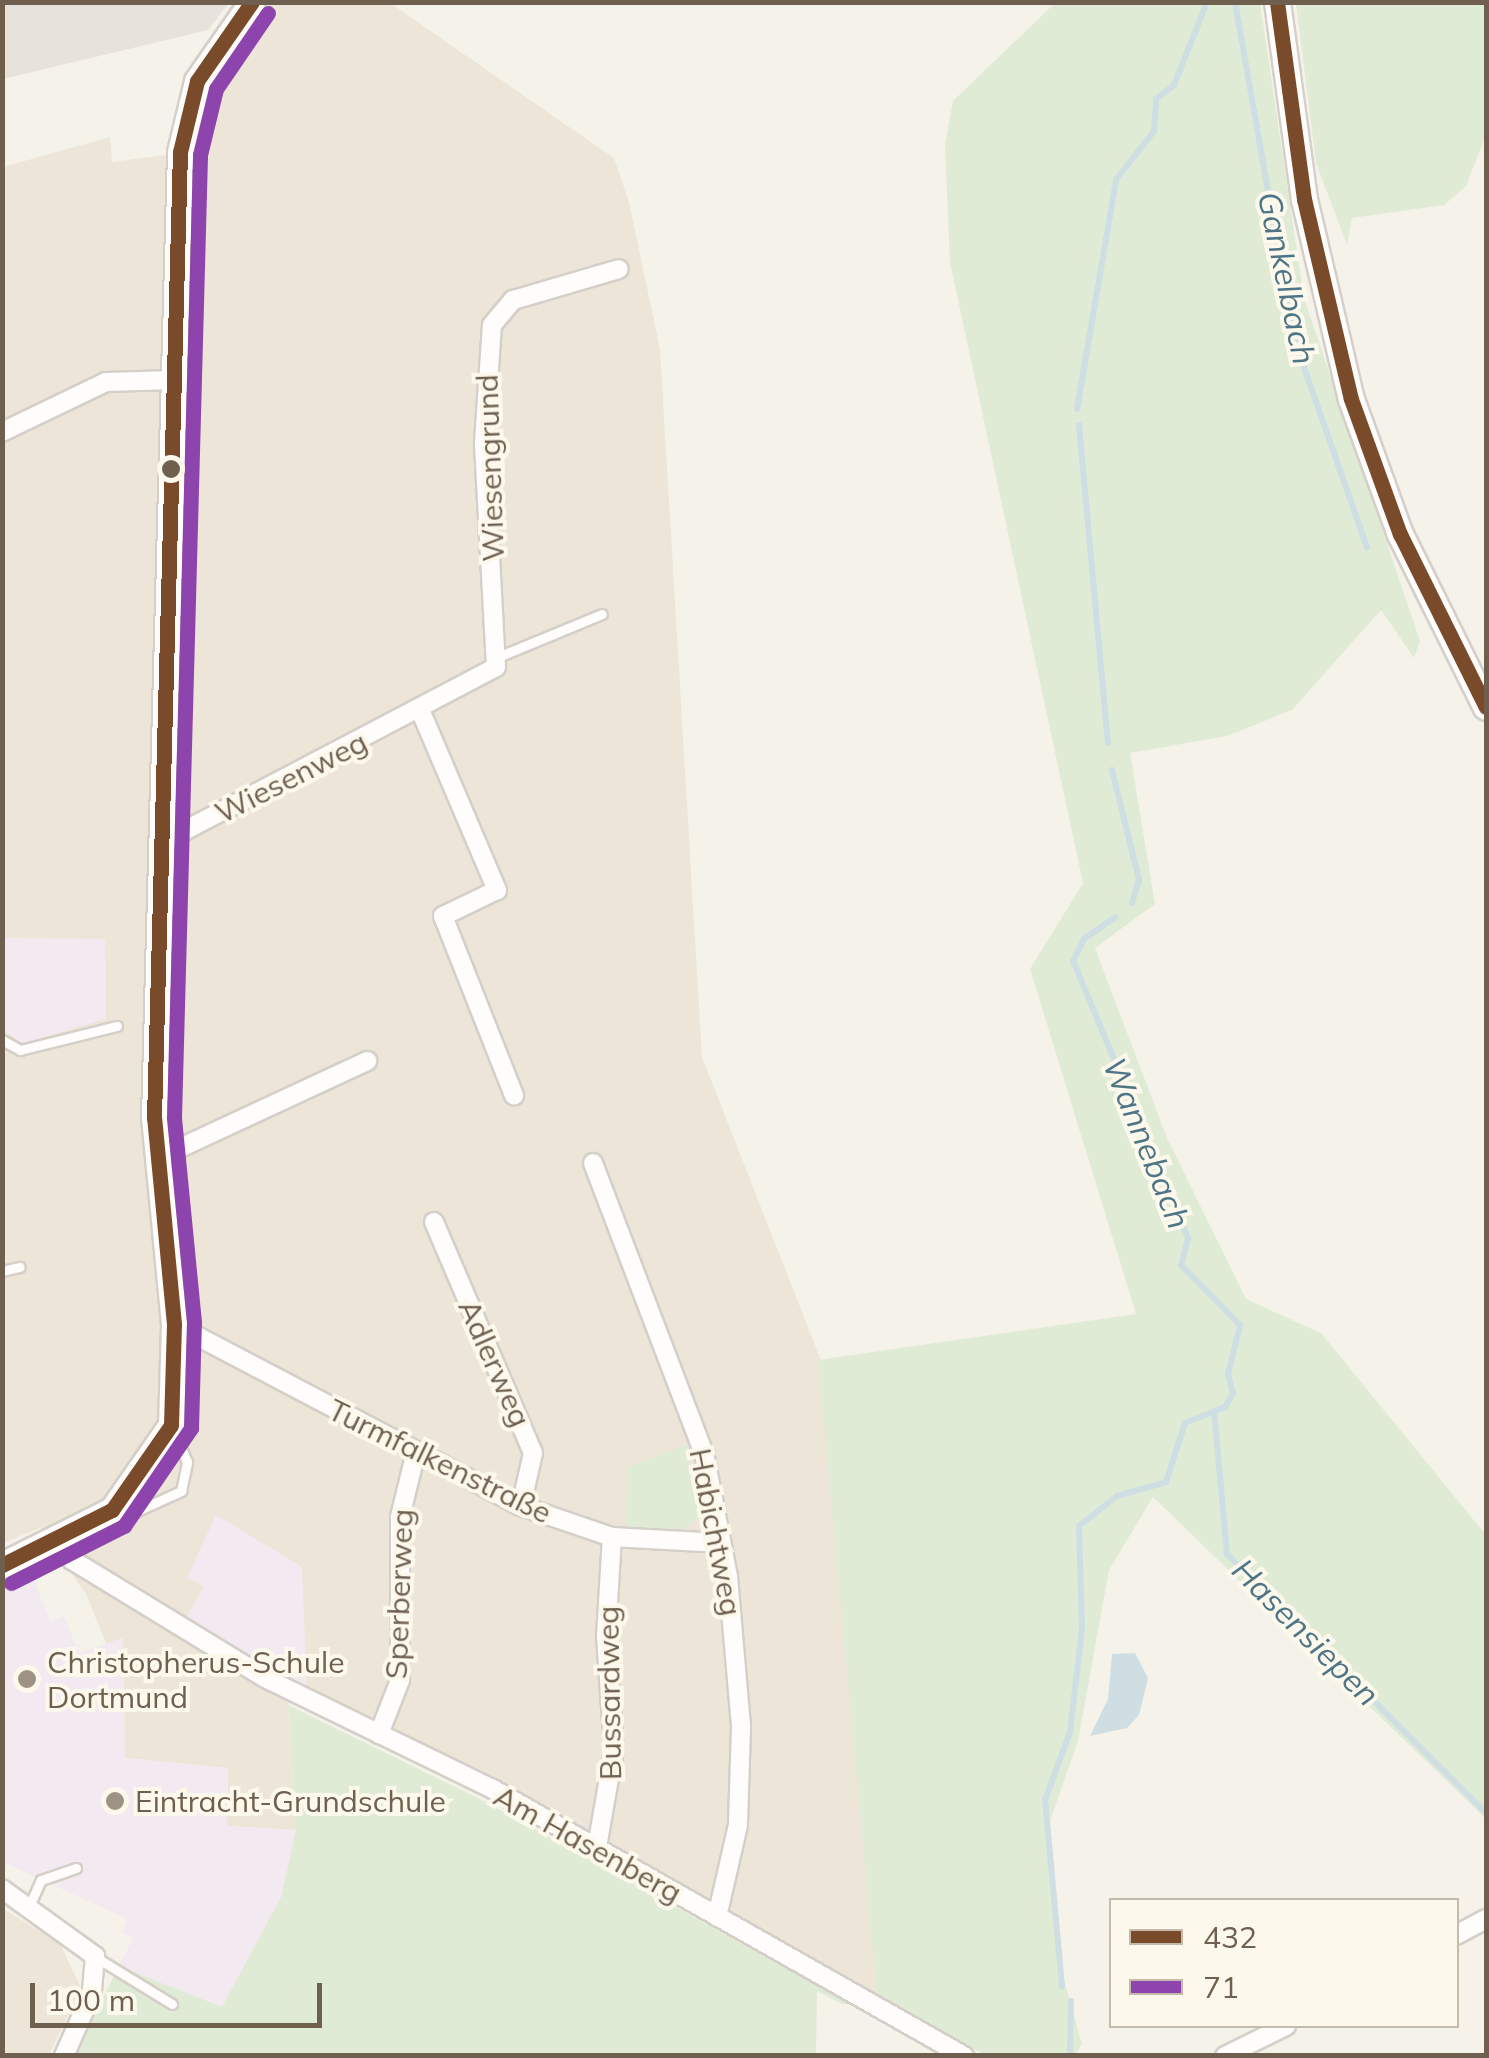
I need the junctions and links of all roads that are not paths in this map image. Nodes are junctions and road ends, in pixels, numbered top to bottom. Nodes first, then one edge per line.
1 (252, 2) edge
2 (1276, 2) edge
3 (619, 269) dead end
4 (174, 380) junction
5 (2, 432) edge
6 (602, 614) dead end
7 (500, 656) junction
8 (1486, 706) edge
9 (421, 712) junction
10 (161, 843) junction
11 (117, 1026) dead end
12 (2, 1040) edge
13 (367, 1061) dead end
14 (514, 1095) dead end
15 (156, 1159) junction
16 (594, 1163) dead end
17 (434, 1222) dead end
18 (20, 1267) dead end
19 (2, 1271) edge
20 (174, 1324) junction
21 (171, 1425) junction
22 (416, 1452) junction
23 (521, 1506) junction
24 (112, 1510) junction
25 (612, 1537) junction
26 (64, 1539) junction
27 (721, 1543) junction
28 (2, 1566) edge
29 (379, 1734) junction
30 (597, 1846) junction
31 (76, 1868) dead end
32 (2, 1888) edge
33 (31, 1902) junction
34 (717, 1917) junction
35 (1486, 1919) edge
36 (1459, 1933) edge
37 (95, 1956) junction
38 (172, 2004) dead end
39 (1282, 2028) edge
40 (64, 2056) edge
41 (964, 2056) edge
42 (1224, 2056) edge

1 - 4 main road
2 - 8 main road
3 - 7 street, Wiesengrund
4 - 5 street
4 - 10 main road
6 - 7 lane
7 - 9 street
9 - 10 street, Wiesenweg
9 - 14 street
10 - 15 main road
11 - 12 lane
13 - 15 street
15 - 20 main road
16 - 27 street, Habichtweg
17 - 23 street, Adlerweg
18 - 19 lane
20 - 21 main road
20 - 22 street, Turmfalkenstraße
21 - 24 main road
21 - 24 lane
22 - 23 street, Turmfalkenstraße
22 - 29 street, Sperberweg
23 - 25 street, Turmfalkenstraße
24 - 26 main road
25 - 27 street, Turmfalkenstraße
25 - 30 street, Bussardweg
26 - 28 main road
26 - 29 street, Am Hasenberg
27 - 34 street, Habichtweg
29 - 30 street, Am Hasenberg
30 - 34 street, Am Hasenberg
31 - 33 lane
32 - 33 street
33 - 37 street
34 - 41 street, Am Hasenberg
35 - 36 street
37 - 38 lane
37 - 40 street
39 - 42 street

